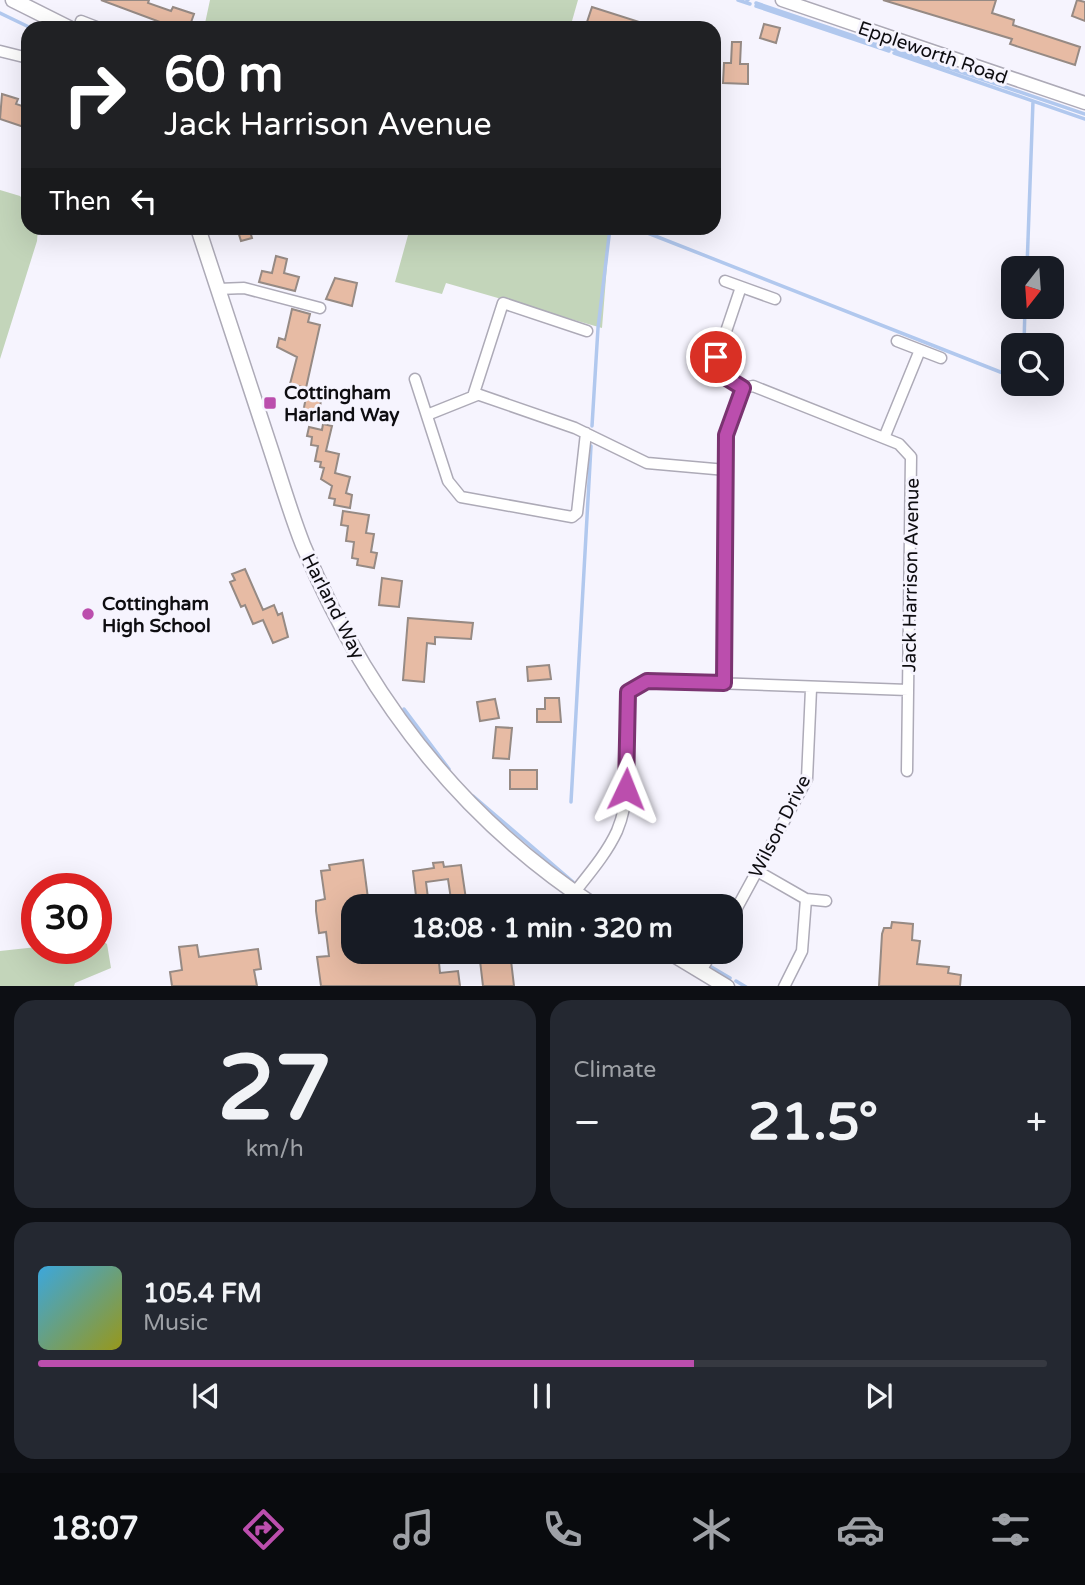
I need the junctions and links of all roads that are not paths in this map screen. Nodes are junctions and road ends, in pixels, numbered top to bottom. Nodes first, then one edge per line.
1 (13, 0) edge
2 (782, 0) edge
3 (65, 21) edge
4 (0, 51) edge
5 (21, 56) edge
6 (1085, 103) edge
7 (200, 235) edge
8 (725, 281) dead end
9 (741, 287) junction
10 (218, 289) junction
11 (775, 299) dead end
12 (320, 307) dead end
13 (587, 331) dead end
14 (897, 341) dead end
15 (920, 350) junction
16 (941, 358) dead end
17 (415, 379) dead end
18 (743, 388) junction
19 (477, 395) junction
20 (427, 415) junction
21 (586, 433) junction
22 (884, 438) junction
23 (726, 470) junction
24 (724, 683) junction
25 (811, 689) junction
26 (908, 690) junction
27 (907, 771) dead end
28 (757, 871) junction
29 (575, 893) joint
30 (743, 897) edge
31 (806, 900) junction
32 (825, 901) dead end
33 (689, 964) edge
34 (705, 964) edge
35 (701, 971) junction
36 (727, 986) edge
37 (784, 986) edge

1 - 3 main road
2 - 6 street, Eppleworth Road
4 - 5 street
7 - 10 main road, Harland Way
8 - 9 street
9 - 11 street
9 - 18 street
10 - 12 street
10 - 29 main road, Harland Way
13 - 19 street
14 - 15 street
15 - 16 street
15 - 22 street
17 - 20 street
18 - 22 street
18 - 23 street
19 - 20 street
19 - 21 street
20 - 21 street
21 - 23 street
22 - 26 street, Jack Harrison Avenue
23 - 24 street
24 - 25 street, Jack Harrison Avenue
24 - 29 street, Jack Harrison Avenue
25 - 26 street, Jack Harrison Avenue
25 - 28 street, Wilson Drive
26 - 27 street
28 - 30 street, Wilson Drive
28 - 31 street
31 - 32 street
31 - 37 street
33 - 35 main road
34 - 35 street
35 - 36 main road

